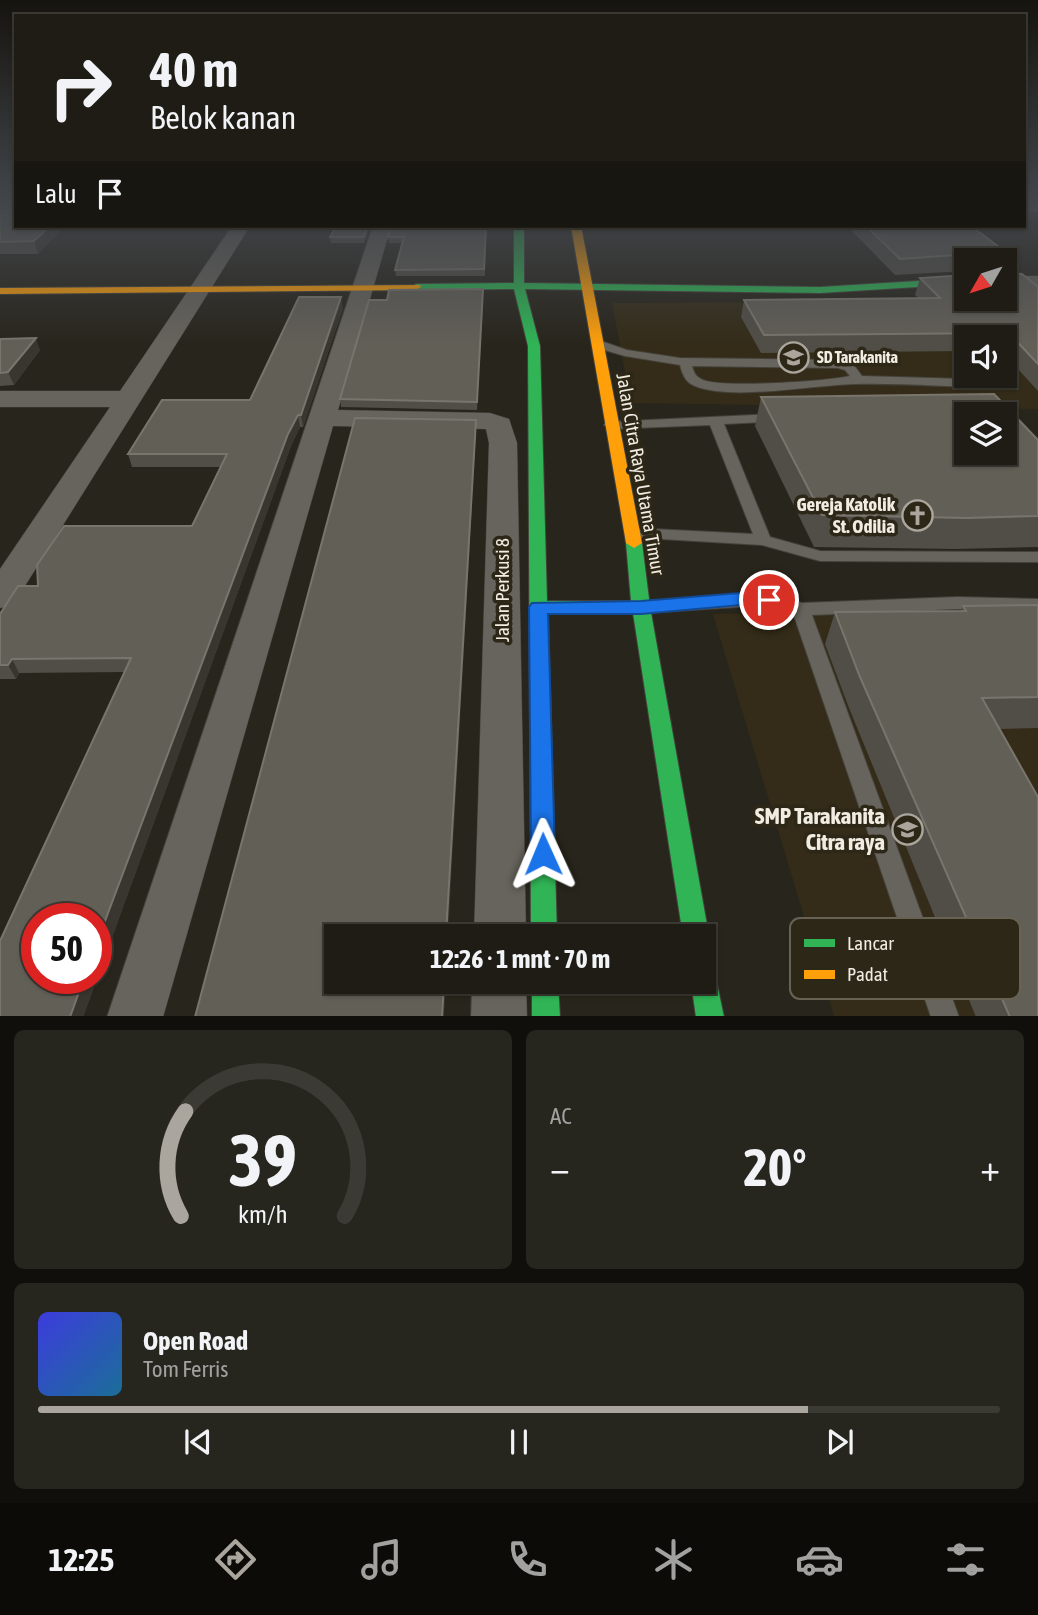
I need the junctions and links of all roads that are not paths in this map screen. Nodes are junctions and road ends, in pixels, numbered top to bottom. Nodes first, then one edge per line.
1 (227, 249) edge
2 (374, 249) edge
3 (519, 249) edge
4 (581, 249) edge
5 (954, 282) edge
6 (1017, 282) edge
7 (1038, 282) edge
8 (589, 285) junction
9 (519, 286) junction
10 (204, 287) junction
11 (360, 288) junction
12 (0, 291) edge
13 (598, 344) junction
14 (685, 360) junction
15 (853, 380) junction
16 (954, 383) edge
17 (0, 399) edge
18 (127, 399) junction
19 (320, 418) junction
20 (785, 418) edge
21 (715, 419) junction
22 (611, 425) junction
23 (632, 533) junction
24 (763, 540) junction
25 (1038, 557) edge
26 (6, 578) edge
27 (1038, 605) edge
28 (538, 607) junction
29 (641, 607) junction
30 (801, 609) junction
31 (910, 918) edge
32 (500, 924) edge
33 (544, 924) edge
34 (694, 924) edge
35 (499, 994) edge
36 (545, 994) edge
37 (706, 994) edge
38 (939, 999) edge
39 (135, 1016) edge
40 (499, 1016) edge
41 (546, 1016) edge
42 (709, 1016) edge
43 (945, 1016) edge

1 - 10 street
2 - 11 street
3 - 9 main road
4 - 8 main road, Jalan Citra Raya Utama Timur
5 - 8 main road
6 - 7 street
8 - 9 main road
8 - 13 main road, Jalan Citra Raya Utama Timur
9 - 11 main road
9 - 28 main road
10 - 11 main road
10 - 12 main road
10 - 18 street
11 - 19 street
13 - 14 lane
13 - 22 main road, Jalan Citra Raya Utama Timur
14 - 15 lane
14 - 15 lane
15 - 16 lane
17 - 18 street
18 - 26 street
19 - 32 street, Jalan Perkusi 8
19 - 39 street
20 - 21 lane
21 - 22 lane
21 - 24 lane
22 - 23 main road, Jalan Citra Raya Utama Timur
23 - 24 lane
23 - 29 main road, Jalan Citra Raya Utama Timur
24 - 25 lane
27 - 30 lane
28 - 29 main road
28 - 33 main road
29 - 30 lane
29 - 34 main road, Jalan Citra Raya Utama Timur
30 - 31 lane
35 - 40 street
36 - 41 main road
37 - 42 main road
38 - 43 lane

